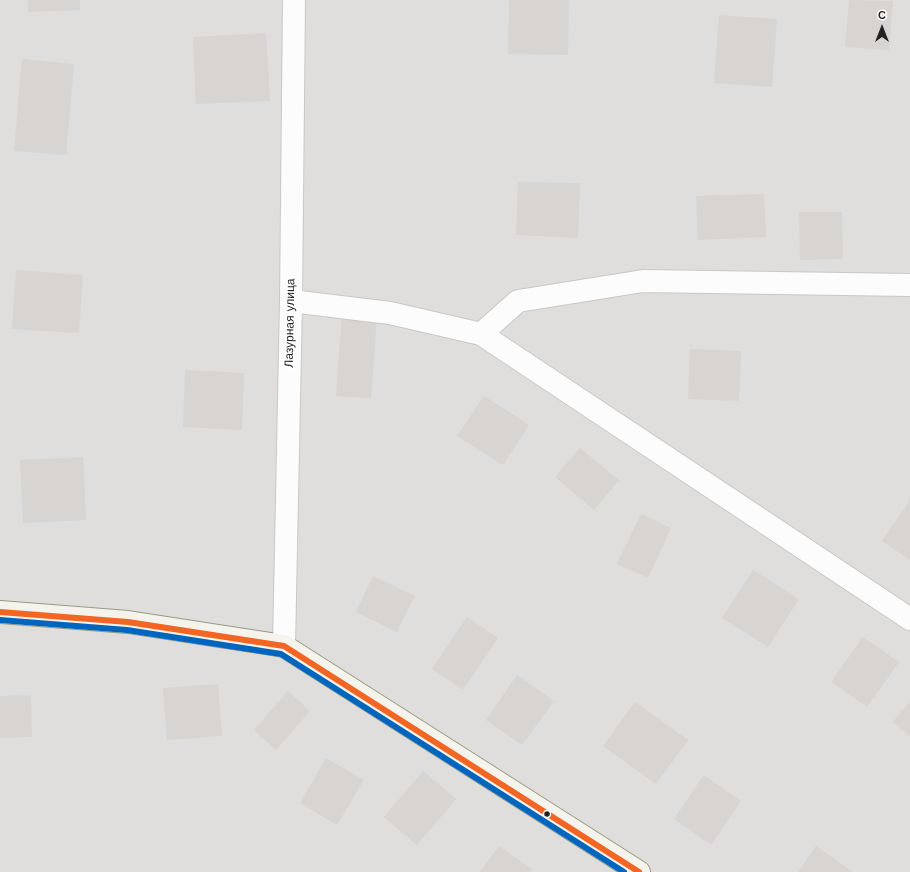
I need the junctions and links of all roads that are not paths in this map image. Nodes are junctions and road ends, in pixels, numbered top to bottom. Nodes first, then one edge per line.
1 (294, 0) edge
2 (910, 285) edge
3 (290, 301) junction
4 (481, 334) junction
5 (0, 612) edge
6 (910, 619) edge
7 (284, 646) junction
8 (639, 872) edge

1 - 3 street, Лазурная улица
2 - 4 street
3 - 4 street
3 - 7 street, Лазурная улица
4 - 6 street
5 - 7 street
7 - 8 street

